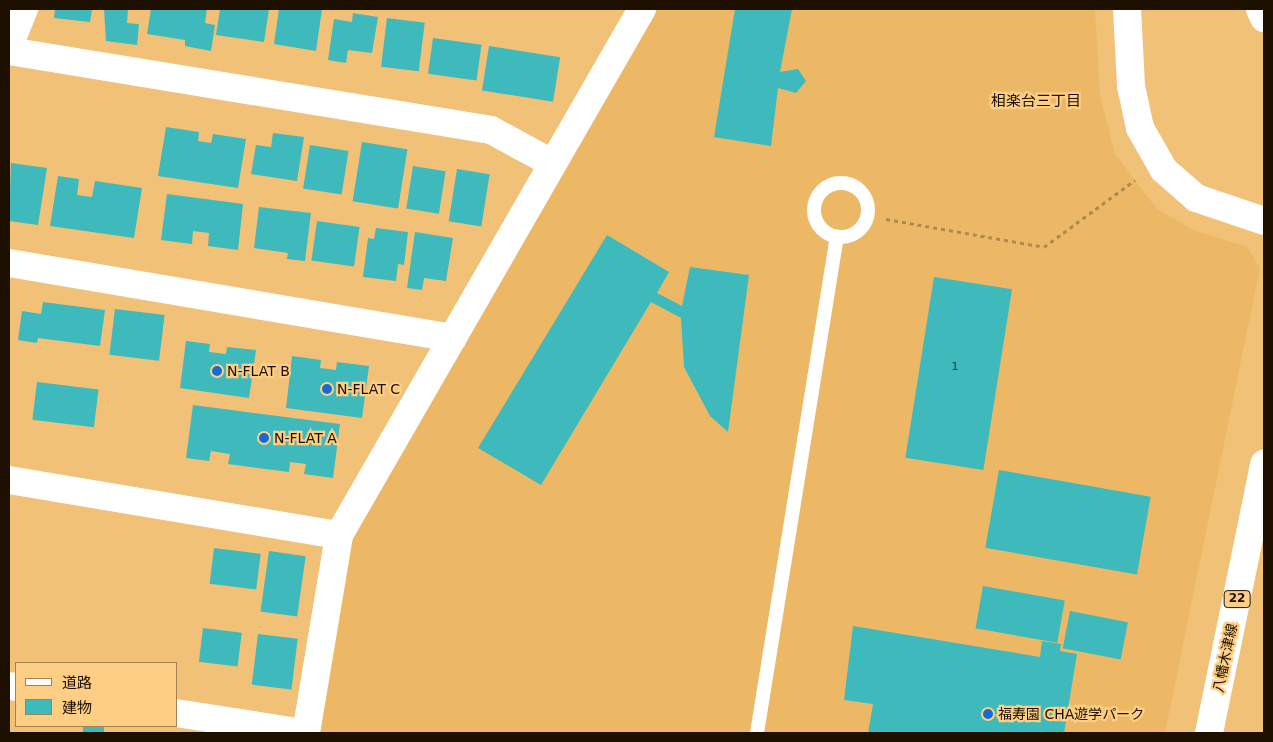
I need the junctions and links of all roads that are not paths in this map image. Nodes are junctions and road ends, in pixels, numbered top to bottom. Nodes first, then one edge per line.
1 (24, 9) edge
2 (642, 9) edge
3 (1127, 9) edge
4 (1260, 9) edge
5 (1264, 18) edge
6 (9, 46) edge
7 (9, 51) edge
8 (550, 162) junction
9 (1264, 221) edge
10 (837, 236) dead end
11 (9, 263) edge
12 (453, 338) junction
13 (1264, 464) edge
14 (9, 480) edge
15 (339, 535) junction
16 (178, 713) edge
17 (304, 733) edge
18 (757, 733) edge
19 (1209, 733) edge

1 - 6 main road
2 - 8 main road
3 - 9 main road
4 - 5 main road
7 - 8 main road
8 - 12 main road
10 - 18 lane
11 - 12 main road
12 - 15 main road
13 - 19 main road, 八幡木津線 / 22
14 - 15 main road
15 - 17 main road
16 - 17 main road

